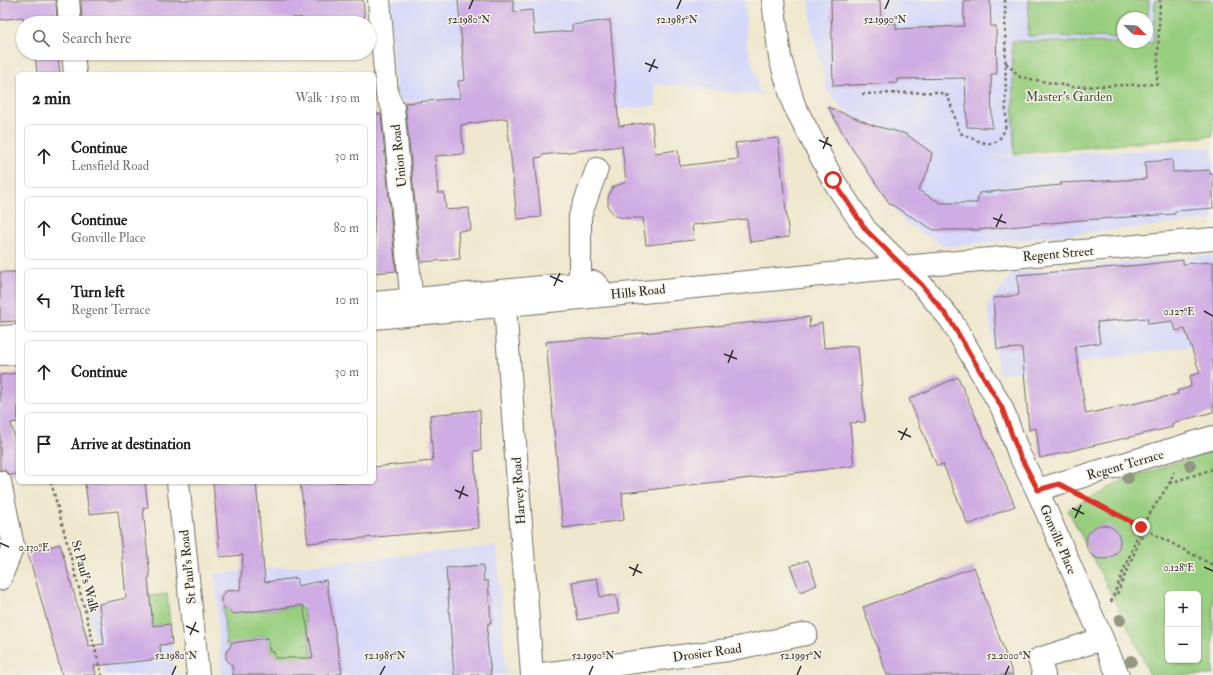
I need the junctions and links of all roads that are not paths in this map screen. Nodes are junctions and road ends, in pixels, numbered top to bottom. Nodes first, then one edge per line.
1 (68, 0) edge
2 (378, 0) edge
3 (773, 0) edge
4 (69, 16) edge
5 (74, 60) edge
6 (75, 72) edge
7 (380, 97) edge
8 (598, 169) dead end
9 (1213, 239) edge
10 (903, 267) junction
11 (580, 290) junction
12 (376, 303) edge
13 (505, 306) junction
14 (412, 307) junction
15 (376, 317) edge
16 (16, 336) edge
17 (0, 337) edge
18 (16, 353) edge
19 (0, 354) edge
20 (1213, 437) edge
21 (0, 482) edge
22 (178, 484) edge
23 (1038, 490) junction
24 (0, 579) edge
25 (806, 634) dead end
26 (1102, 639) junction
27 (198, 675) edge
28 (532, 675) edge
29 (535, 675) edge
30 (1044, 675) edge
31 (1118, 675) edge

1 - 4 street
2 - 7 street, Union Road
3 - 10 street, Gonville Place
5 - 6 street
7 - 14 street, Union Road
8 - 11 street
9 - 10 street, Regent Street
10 - 11 street, Hills Road
10 - 23 street, Gonville Place
11 - 13 street, Hills Road
11 - 14 street
12 - 14 street
13 - 14 street, Hills Road
13 - 28 street, Harvey Road
14 - 15 street, Hills Road
16 - 17 street
18 - 19 street
20 - 23 street, Regent Terrace
21 - 24 street
22 - 27 street, St Paul's Road
23 - 26 street, Gonville Place
25 - 29 street, Drosier Road
26 - 30 street
26 - 31 street, Gonville Place

